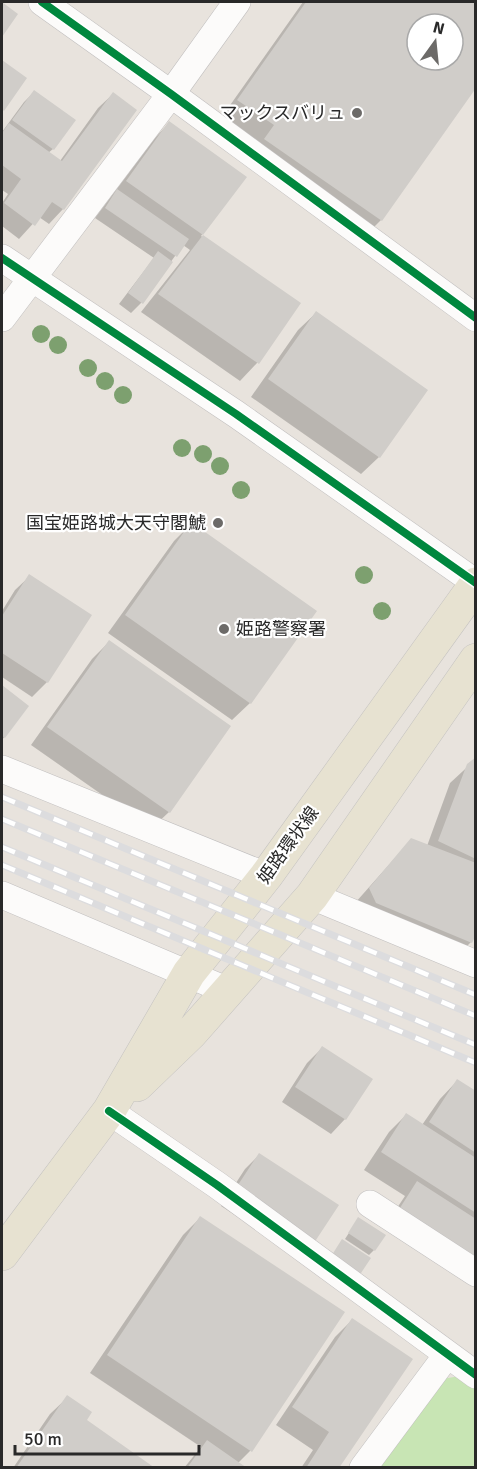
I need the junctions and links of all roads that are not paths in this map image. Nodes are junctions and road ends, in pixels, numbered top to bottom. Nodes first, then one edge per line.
1 (42, 2) edge
2 (237, 2) edge
3 (171, 94) junction
4 (2, 258) edge
5 (31, 279) junction
6 (2, 318) edge
7 (476, 318) edge
8 (476, 584) edge
9 (476, 660) edge
10 (2, 770) edge
11 (266, 876) junction
12 (2, 895) edge
13 (312, 896) junction
14 (476, 964) edge
15 (189, 973) junction
16 (228, 991) junction
17 (109, 1111) junction
18 (370, 1204) dead end
19 (2, 1254) edge
20 (476, 1274) edge
21 (447, 1355) junction
22 (476, 1375) edge
23 (363, 1467) edge

1 - 3 street
2 - 3 street
3 - 5 street
3 - 7 street
4 - 5 street
5 - 6 street
5 - 8 street
8 - 11 main road, 姫路環状線
9 - 13 main road, 姫路環状線
10 - 11 street
11 - 15 main road, 姫路環状線
12 - 15 street
13 - 14 street
13 - 16 main road, 姫路環状線
15 - 16 street
15 - 17 main road, 姫路環状線
16 - 17 main road, 姫路環状線
17 - 19 main road, 姫路環状線
17 - 21 street
18 - 20 street
21 - 22 street
21 - 23 street

